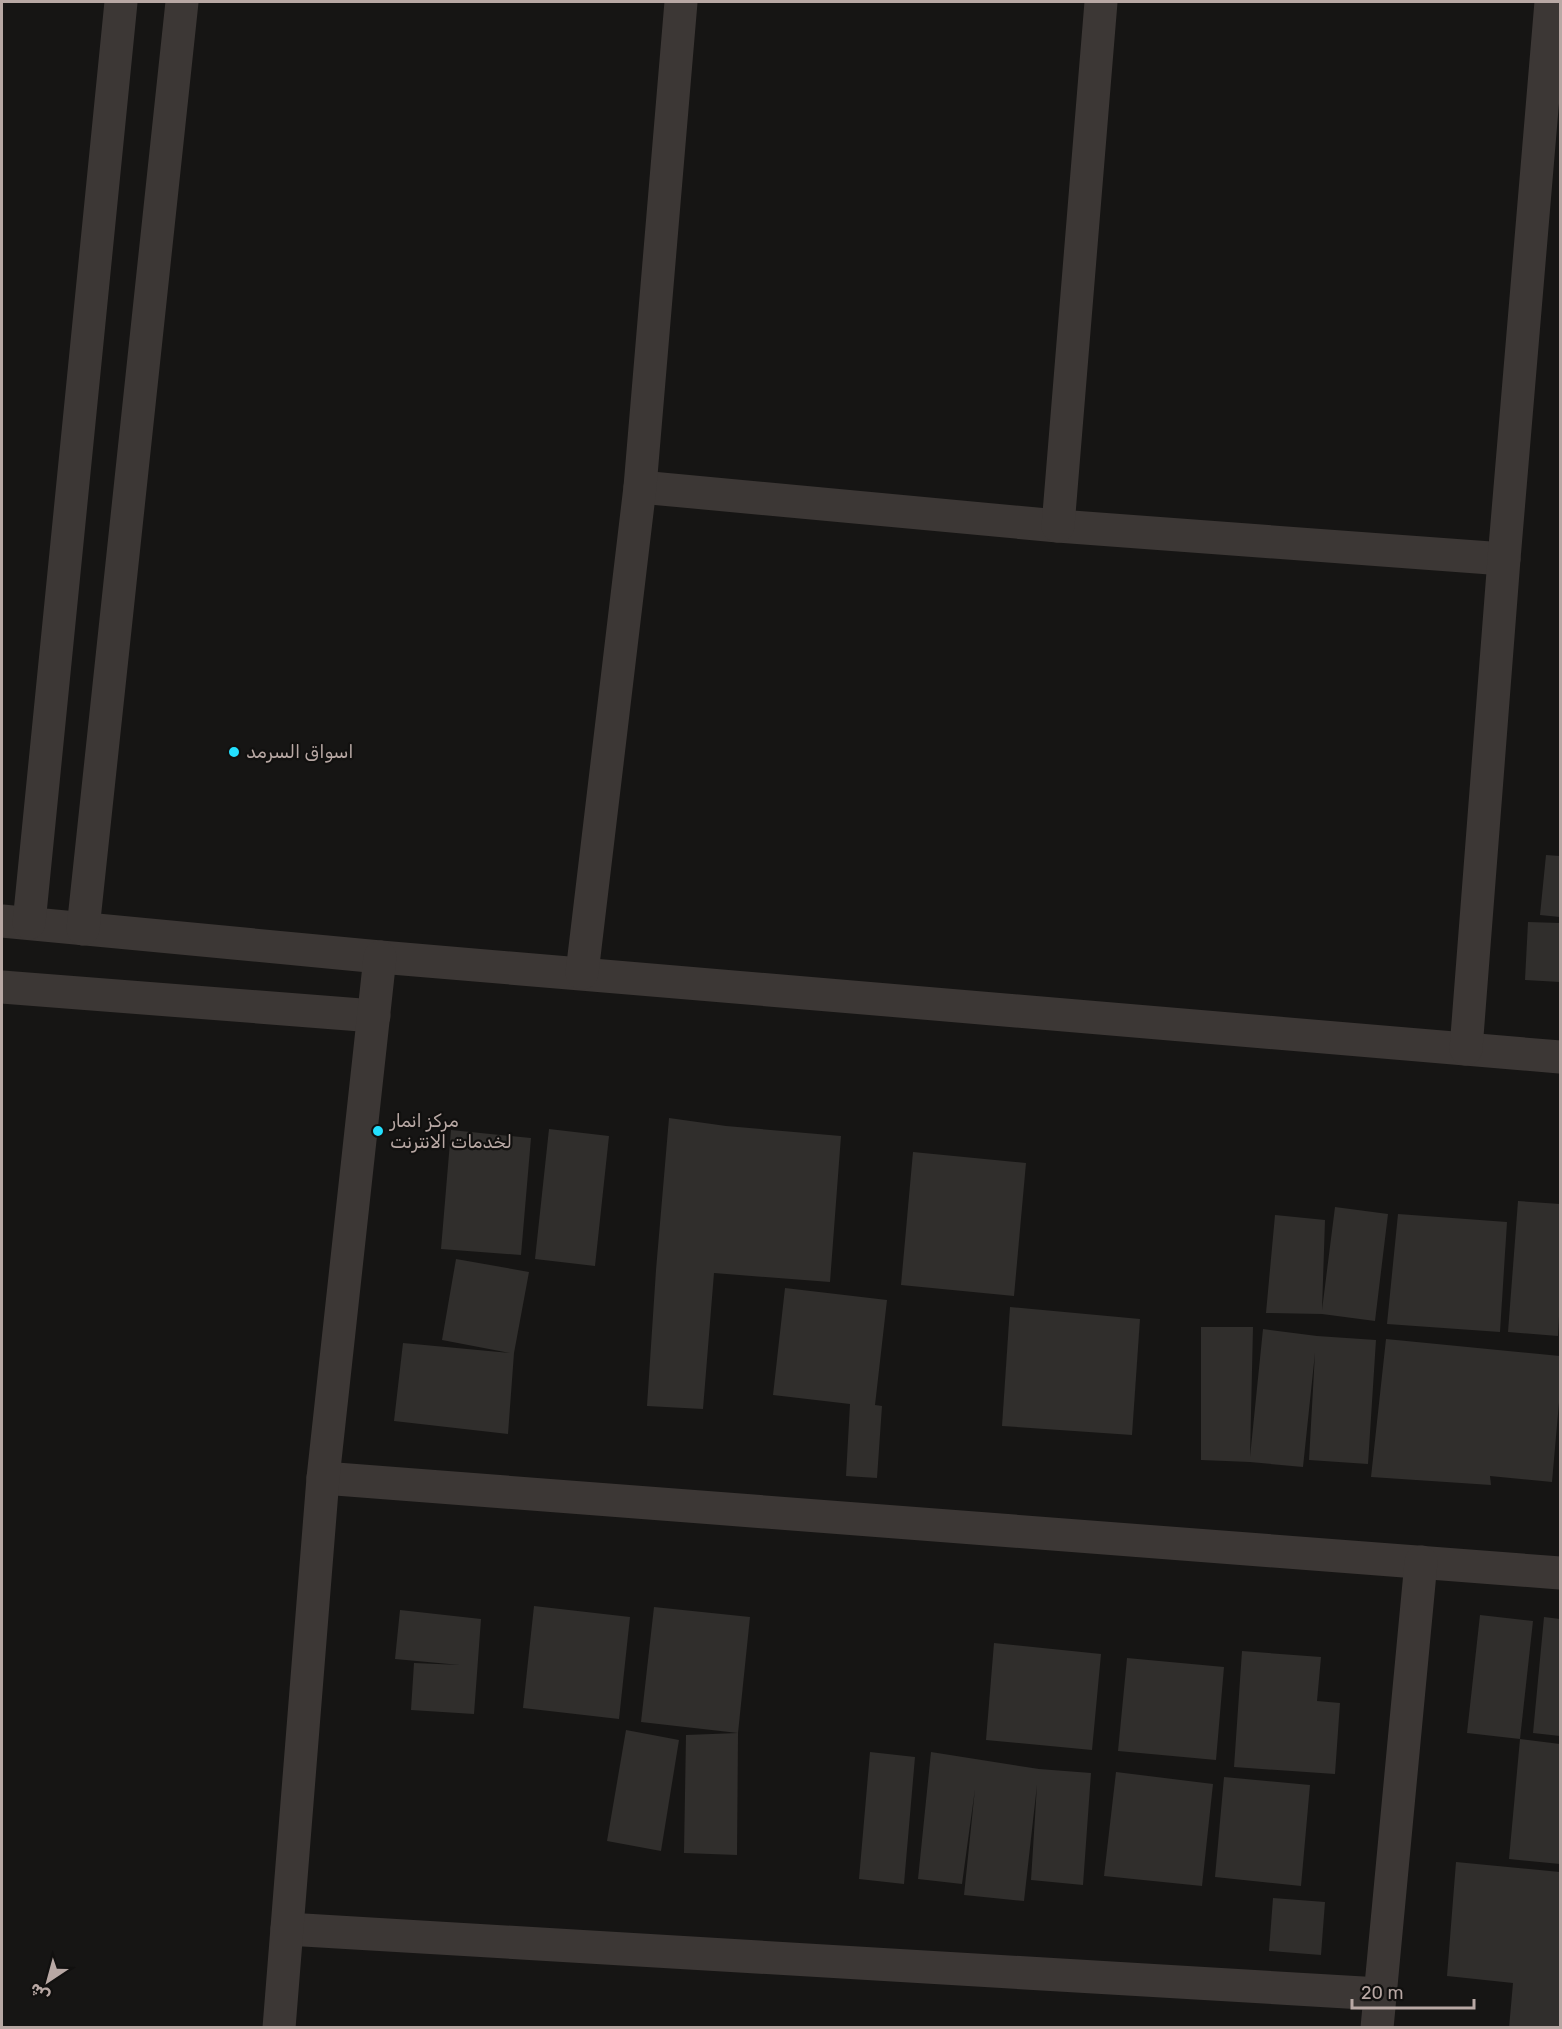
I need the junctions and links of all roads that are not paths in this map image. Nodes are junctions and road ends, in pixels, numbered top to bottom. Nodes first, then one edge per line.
1 (121, 2) edge
2 (182, 2) edge
3 (681, 2) edge
4 (1101, 2) edge
5 (1551, 2) edge
6 (640, 487) junction
7 (1058, 526) junction
8 (1504, 559) junction
9 (15, 922) edge
10 (83, 929) junction
11 (380, 957) junction
12 (582, 973) junction
13 (2, 987) edge
14 (374, 1016) junction
15 (1466, 1048) junction
16 (1560, 1057) edge
17 (323, 1478) junction
18 (1421, 1562) junction
19 (1560, 1573) edge
20 (287, 1929) junction
21 (1380, 1994) junction
22 (279, 2028) edge
23 (1377, 2028) edge

1 - 9 street
2 - 10 street
3 - 6 street
4 - 7 street
5 - 8 street
6 - 7 street
6 - 12 street
7 - 8 street
8 - 15 street
9 - 10 street
10 - 11 street
11 - 12 street
11 - 14 street
12 - 15 street
13 - 14 street
14 - 17 street
15 - 16 street
17 - 18 street
17 - 20 street
18 - 19 street
18 - 21 street
20 - 21 street
20 - 22 street
21 - 23 street

